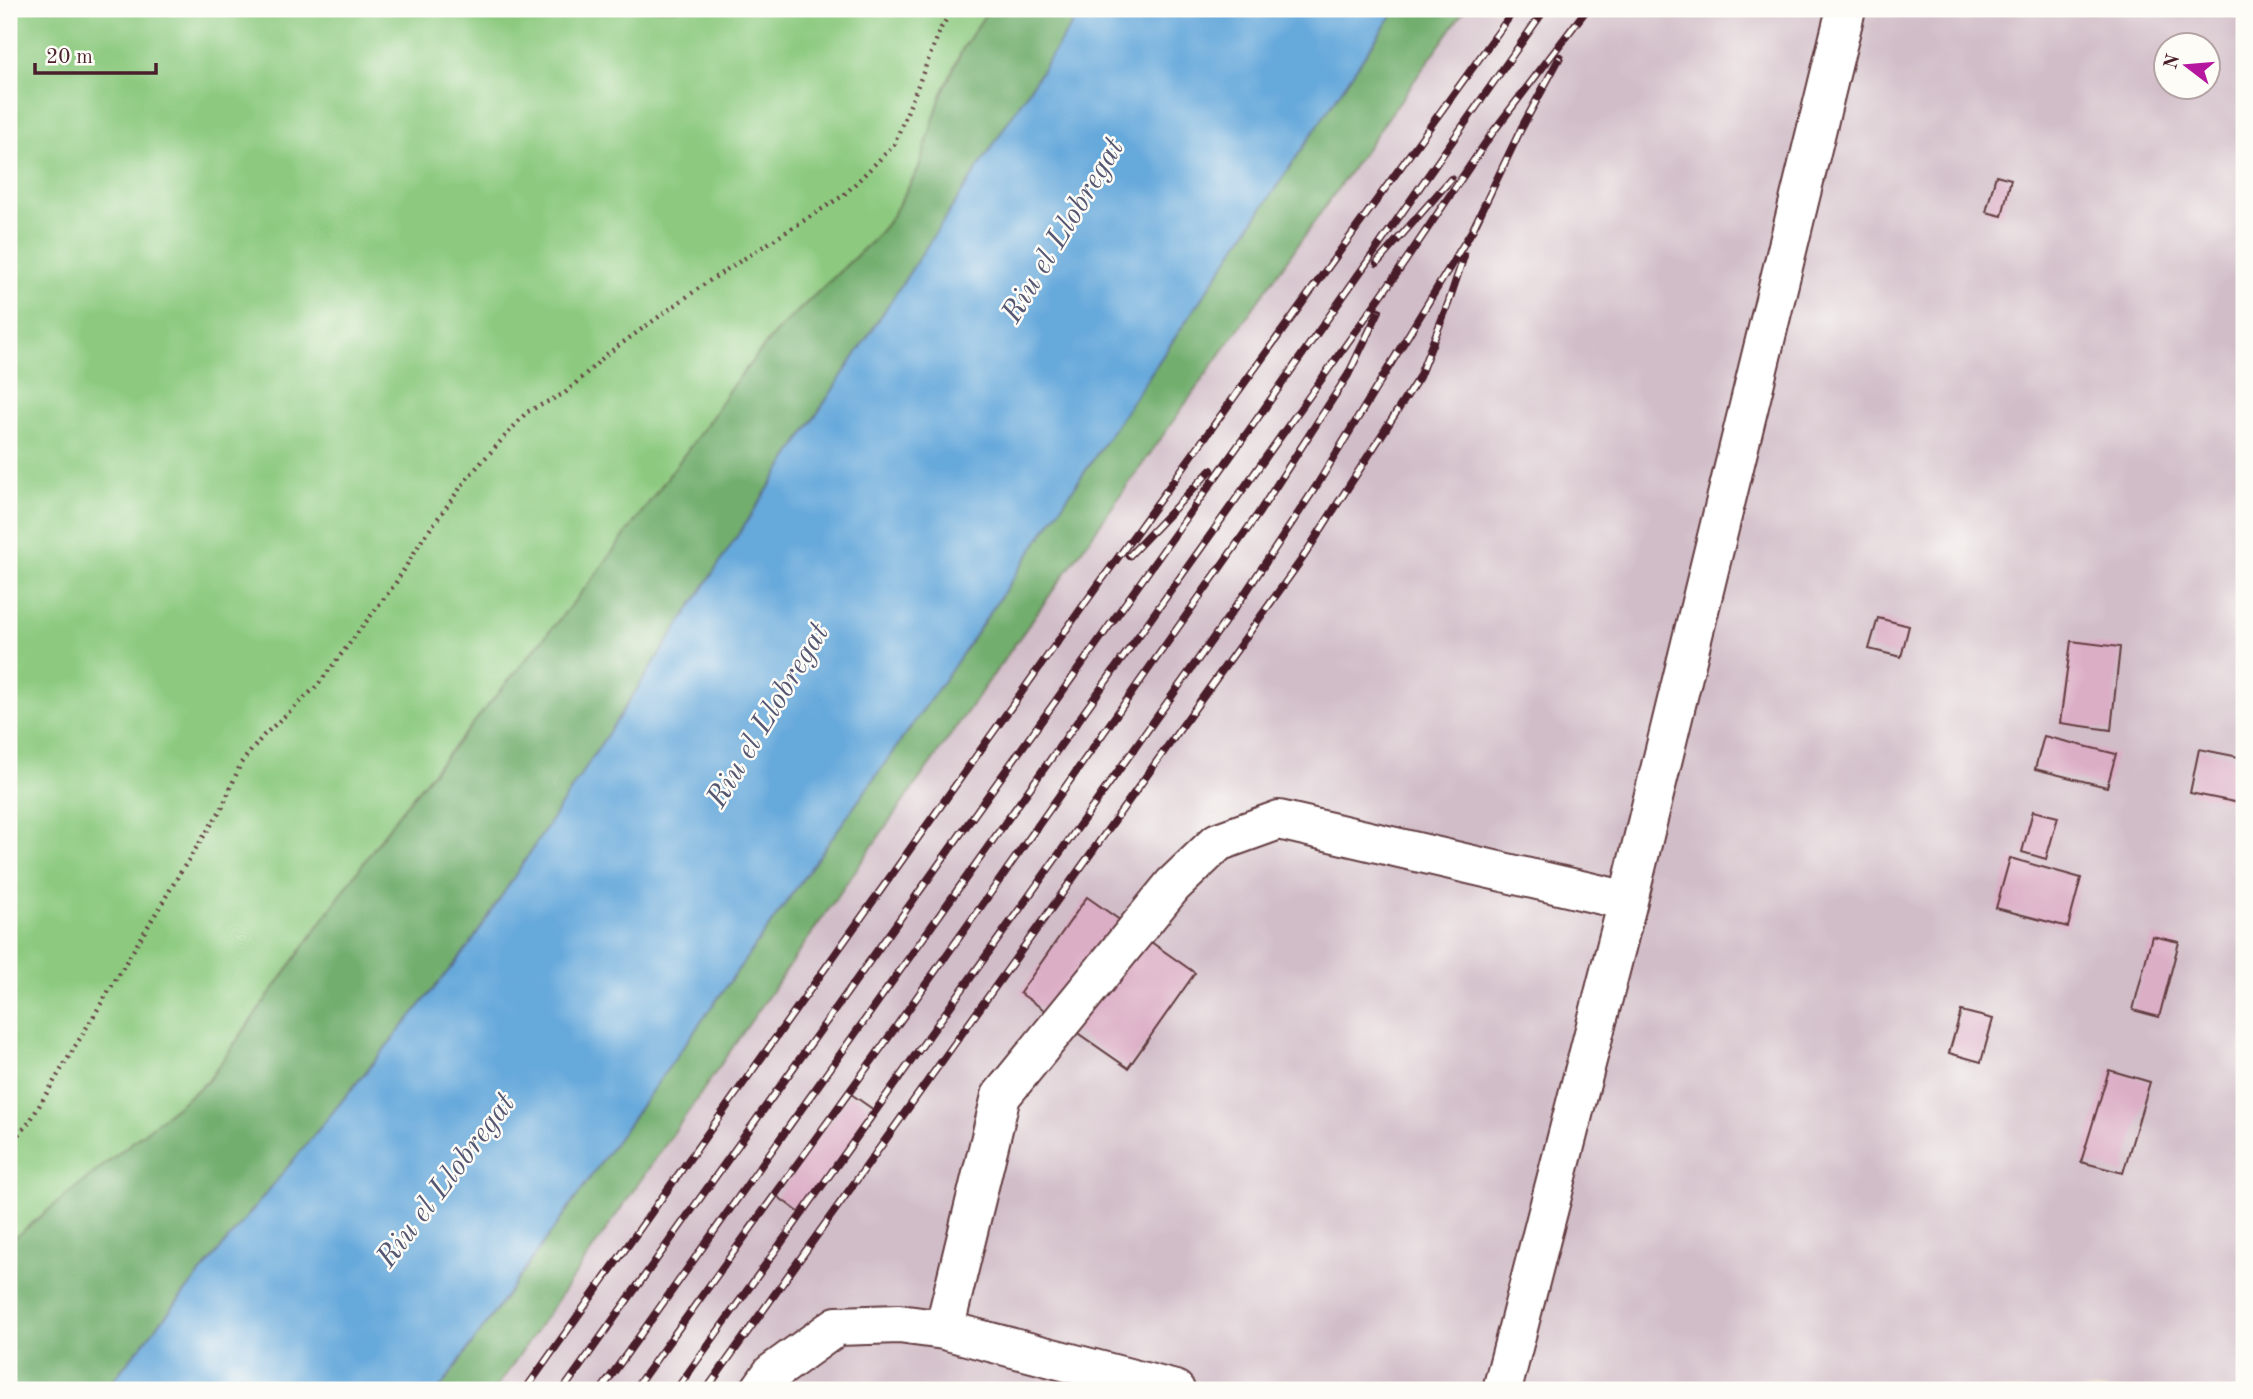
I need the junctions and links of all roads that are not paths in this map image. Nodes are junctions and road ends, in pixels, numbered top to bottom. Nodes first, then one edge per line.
1 (1846, 9) edge
2 (1628, 901) junction
3 (944, 1330) junction
4 (1136, 1386) edge
5 (761, 1390) edge
6 (1175, 1390) edge
7 (1502, 1390) edge

1 - 2 lane
2 - 3 lane
2 - 7 lane
3 - 4 lane
3 - 5 lane
4 - 6 lane

